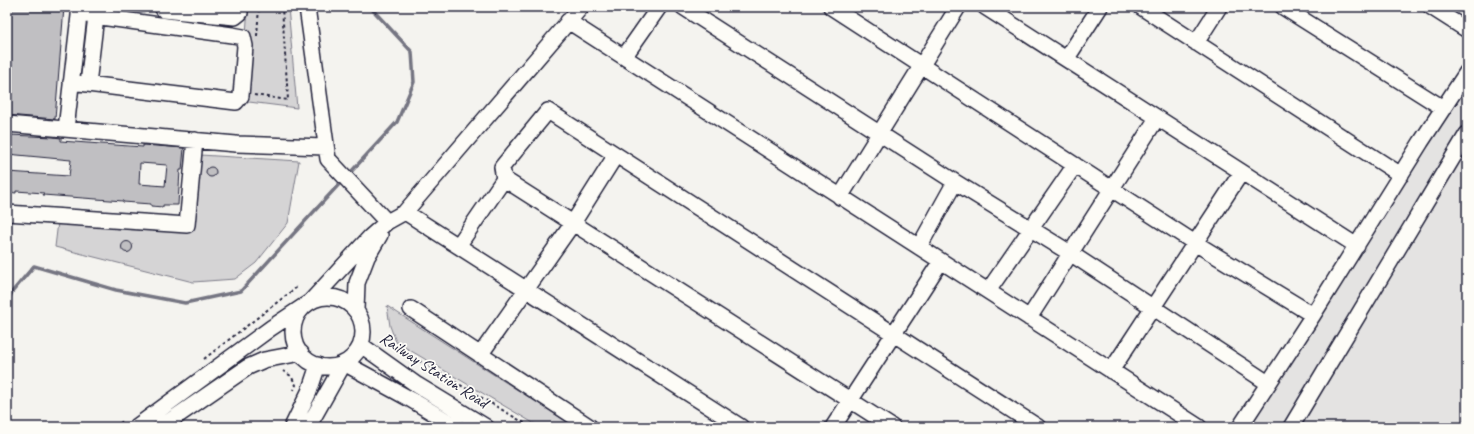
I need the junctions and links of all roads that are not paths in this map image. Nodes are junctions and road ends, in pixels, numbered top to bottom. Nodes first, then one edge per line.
1 (162, 7) edge
2 (240, 7) edge
3 (307, 7) edge
4 (581, 7) edge
5 (659, 7) edge
6 (683, 7) edge
7 (831, 7) edge
8 (958, 7) edge
9 (985, 7) edge
10 (1100, 7) edge
11 (1141, 7) edge
12 (1219, 7) edge
13 (1283, 7) edge
14 (1431, 7) edge
15 (80, 11) edge
16 (96, 16) junction
17 (568, 21) junction
18 (1467, 30) edge
19 (1196, 43) junction
20 (624, 57) junction
21 (1066, 58) junction
22 (922, 66) junction
23 (1467, 72) edge
24 (72, 82) junction
25 (88, 84) junction
26 (1443, 108) junction
27 (1157, 118) junction
28 (7, 124) edge
29 (66, 129) junction
30 (879, 134) junction
31 (1467, 134) edge
32 (195, 140) junction
33 (325, 147) junction
34 (613, 153) junction
35 (1075, 165) junction
36 (1241, 173) junction
37 (1401, 175) junction
38 (504, 179) junction
39 (955, 182) junction
40 (1112, 189) junction
41 (840, 197) junction
42 (405, 212) junction
43 (7, 213) edge
44 (387, 222) junction
45 (573, 223) junction
46 (1031, 229) junction
47 (1195, 243) junction
48 (457, 245) junction
49 (1357, 246) junction
50 (919, 247) junction
51 (1070, 254) junction
52 (941, 261) junction
53 (526, 289) junction
54 (988, 291) junction
55 (310, 302) junction
56 (1153, 307) junction
57 (411, 309) dead end
58 (356, 310) junction
59 (1313, 315) junction
60 (1029, 318) junction
61 (894, 334) junction
62 (361, 345) junction
63 (301, 353) junction
64 (480, 355) junction
65 (344, 363) junction
66 (318, 365) junction
67 (1111, 371) junction
68 (1268, 383) junction
69 (850, 400) junction
70 (130, 423) edge
71 (161, 427) edge
72 (292, 427) edge
73 (308, 427) edge
74 (457, 427) edge
75 (486, 427) edge
76 (590, 427) edge
77 (741, 427) edge
78 (832, 427) edge
79 (892, 427) edge
80 (1038, 427) edge
81 (1199, 427) edge
82 (1240, 427) edge
83 (1291, 427) edge

1 - 2 street
3 - 33 street
4 - 17 street
5 - 20 street
6 - 30 street
7 - 22 street
8 - 22 street
9 - 21 street
10 - 21 street
11 - 19 street
12 - 19 street
13 - 26 street
14 - 18 street
15 - 16 street
15 - 24 street
16 - 25 street
16 - 25 street
17 - 20 street
17 - 42 street
19 - 37 street
20 - 41 street
21 - 27 street
22 - 30 street
22 - 35 street
23 - 26 street
24 - 25 street
24 - 29 street
26 - 37 street
27 - 36 street
27 - 40 street
28 - 29 street
29 - 32 street
30 - 39 street
30 - 41 street
31 - 83 street
32 - 33 street
32 - 43 street
33 - 44 street
34 - 38 street
34 - 45 street
34 - 61 street
35 - 40 street
35 - 46 street
36 - 47 street
36 - 49 street
37 - 49 street
38 - 45 street
38 - 48 street
39 - 46 street
39 - 50 street
40 - 47 street
40 - 51 street
41 - 50 street
42 - 44 street
42 - 48 street
44 - 55 street
44 - 58 street
45 - 53 street
45 - 69 street
46 - 51 street
46 - 54 street
47 - 56 street
47 - 59 street
48 - 53 street
49 - 59 street
50 - 52 street
51 - 56 street
51 - 60 street
52 - 54 street
52 - 61 street
53 - 64 street
53 - 77 street
54 - 60 street
55 - 58 street
55 - 63 street
55 - 70 street
56 - 67 street
56 - 68 street
57 - 64 street
58 - 62 street
59 - 68 street
60 - 67 street
61 - 69 street
61 - 80 street
62 - 65 street
62 - 75 street, Railway Station Road
63 - 66 street
63 - 71 street
64 - 76 street
65 - 66 street
65 - 73 street
65 - 74 street, Railway Station Road
66 - 72 street
67 - 81 street
68 - 82 street
69 - 78 street
69 - 79 street

